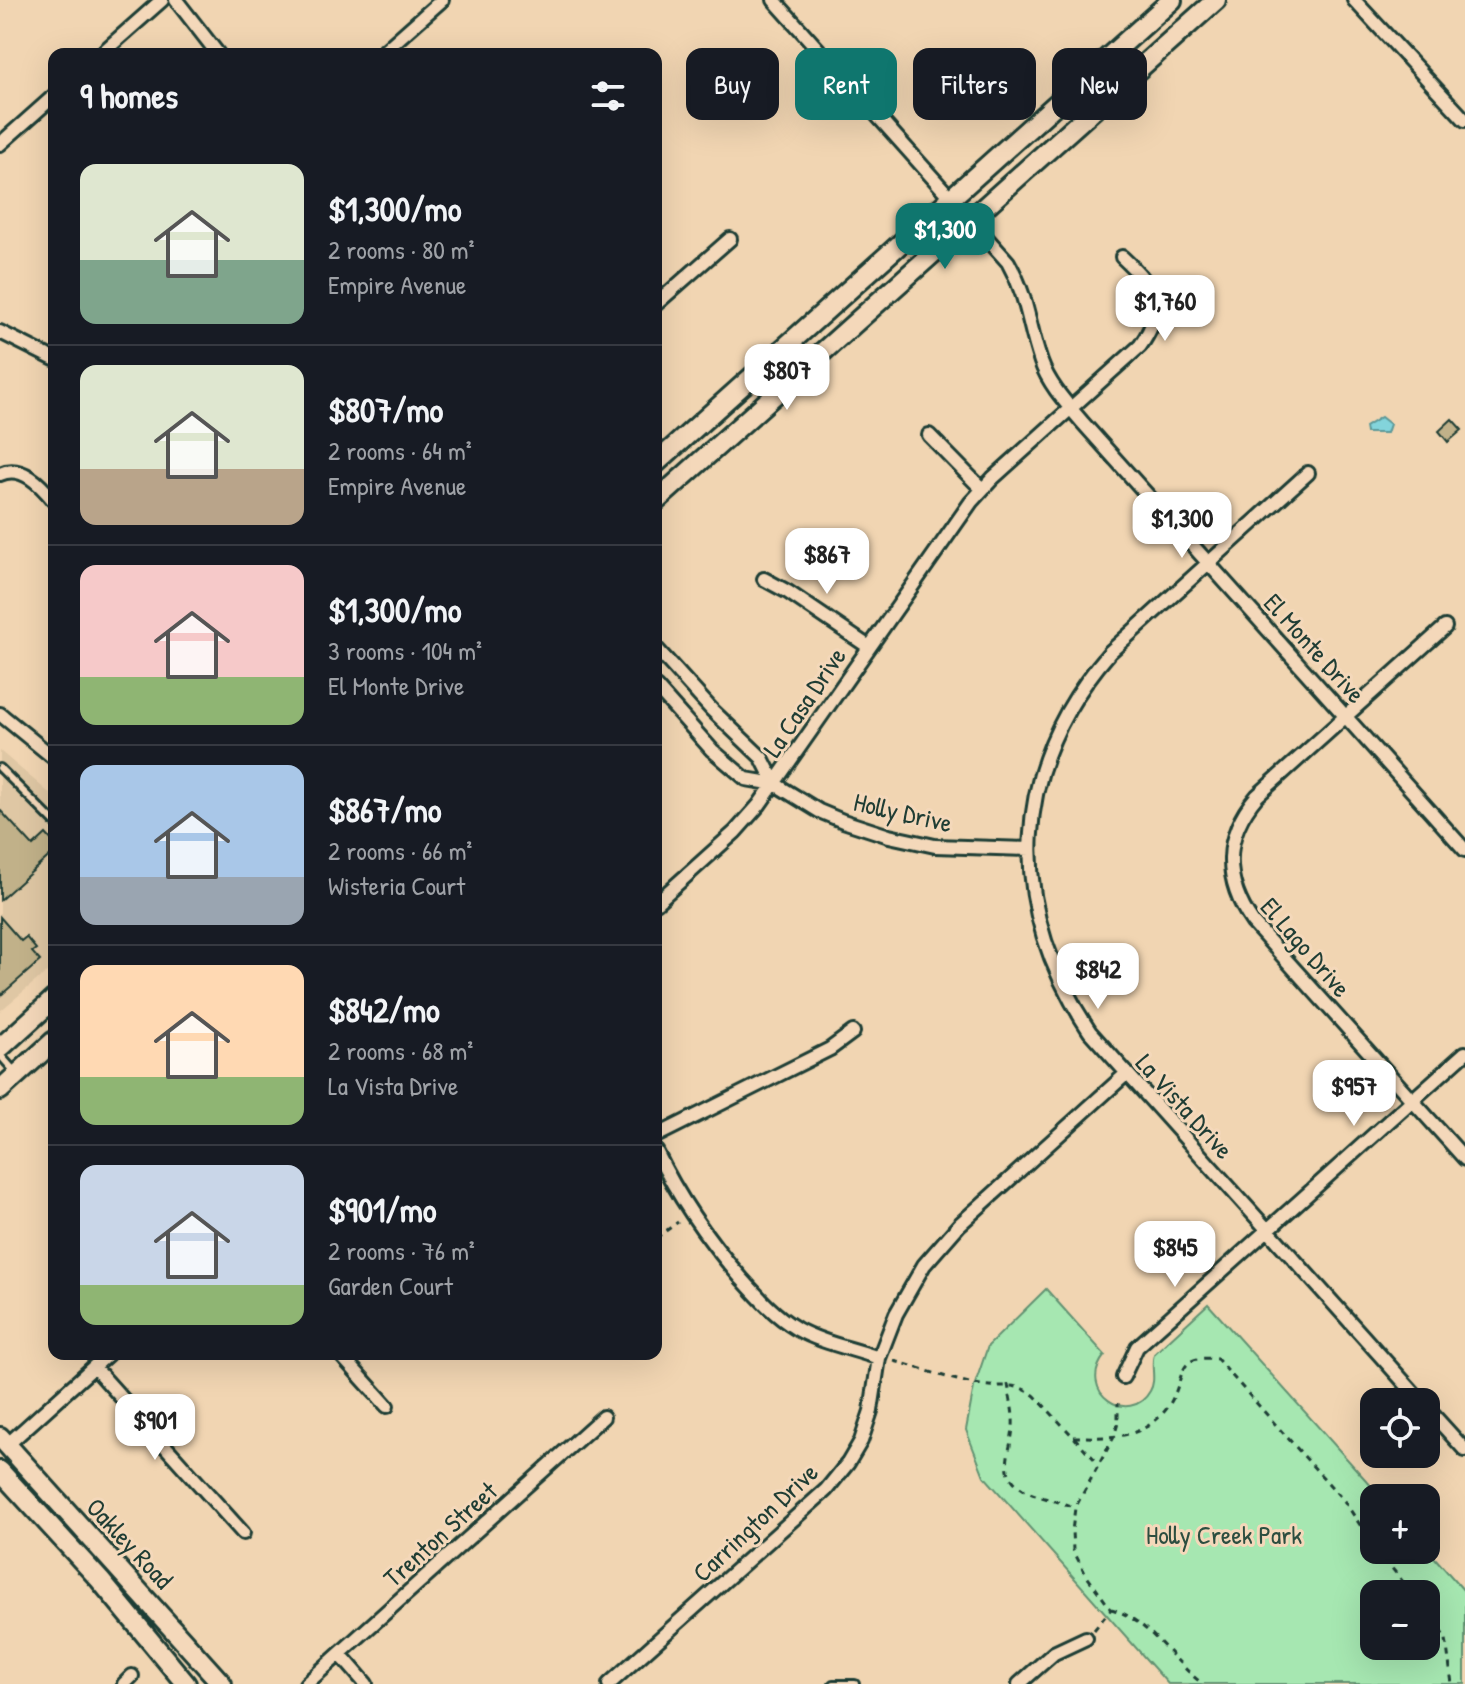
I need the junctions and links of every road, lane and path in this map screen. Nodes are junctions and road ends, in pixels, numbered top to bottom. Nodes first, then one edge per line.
1 (162, 0) edge
2 (176, 0) edge
3 (442, 0) edge
4 (774, 0) edge
5 (1172, 0) edge
6 (1216, 0) edge
7 (1354, 0) edge
8 (108, 48) edge
9 (213, 48) edge
10 (388, 48) edge
11 (48, 101) edge
12 (1465, 120) edge
13 (0, 144) edge
14 (953, 199) junction
15 (972, 220) junction
16 (730, 239) dead end
17 (1122, 257) dead end
18 (662, 299) edge
19 (0, 332) edge
20 (48, 356) edge
21 (1071, 409) junction
22 (929, 435) dead end
23 (662, 458) edge
24 (3, 469) edge
25 (1308, 473) dead end
26 (982, 489) junction
27 (48, 494) edge
28 (662, 496) edge
29 (1209, 563) junction
30 (764, 579) dead end
31 (1445, 627) dead end
32 (869, 647) junction
33 (662, 655) edge
34 (662, 694) edge
35 (0, 714) edge
36 (1346, 716) junction
37 (48, 753) edge
38 (0, 768) edge
39 (775, 784) junction
40 (48, 816) edge
41 (1030, 849) junction
42 (1465, 850) edge
43 (662, 898) edge
44 (48, 1004) edge
45 (853, 1032) dead end
46 (48, 1046) edge
47 (0, 1048) edge
48 (1465, 1053) edge
49 (0, 1055) edge
50 (18, 1074) junction
51 (1126, 1074) junction
52 (0, 1090) edge
53 (1412, 1101) junction
54 (662, 1133) edge
55 (1465, 1159) edge
56 (662, 1162) edge
57 (678, 1222) dead end
58 (1267, 1230) junction
59 (662, 1234) edge
60 (879, 1358) junction
61 (102, 1360) edge
62 (345, 1360) edge
63 (94, 1367) junction
64 (1123, 1377) dead end
65 (1008, 1384) junction
66 (1409, 1388) edge
67 (1118, 1403) dead end
68 (387, 1406) dead end
69 (603, 1417) dead end
70 (1440, 1422) edge
71 (1074, 1437) junction
72 (1114, 1437) junction
73 (3, 1441) edge
74 (1465, 1450) edge
75 (1098, 1463) junction
76 (0, 1471) edge
77 (1075, 1508) junction
78 (1360, 1524) edge
79 (243, 1533) dead end
80 (1389, 1564) edge
81 (1402, 1580) edge
82 (1111, 1609) junction
83 (1440, 1630) edge
84 (1086, 1638) joint
85 (340, 1654) junction
86 (186, 1684) edge
87 (222, 1684) edge
88 (306, 1684) edge
89 (366, 1684) edge
90 (609, 1684) edge
91 (833, 1684) edge
92 (855, 1684) edge
93 (1019, 1684) edge
94 (1203, 1684) edge
95 (1452, 1684) edge

1 - 8 street
2 - 9 street
3 - 10 street
4 - 14 street, El Monte Drive
5 - 14 main road
6 - 15 main road
7 - 12 street
11 - 13 street
14 - 15 street, El Monte Drive
14 - 23 main road
15 - 21 street, El Monte Drive
15 - 28 main road
16 - 18 street
17 - 21 street, La Casa Drive
19 - 20 street
21 - 26 street, La Casa Drive
21 - 29 street, El Monte Drive
22 - 26 street
24 - 27 street
25 - 29 street, La Vista Drive
26 - 32 street, La Casa Drive
29 - 36 street, El Monte Drive
29 - 41 street, La Vista Drive
30 - 32 street
31 - 36 street, El Lago Drive
32 - 39 street, La Casa Drive
33 - 39 street, Holly Drive
34 - 39 street, Holly Drive
35 - 37 street
36 - 42 street, El Monte Drive
36 - 53 street, El Lago Drive
38 - 40 lane
39 - 41 street, Holly Drive
39 - 43 street, La Casa Drive
41 - 51 street, La Vista Drive
44 - 47 main road
45 - 54 street
46 - 50 main road
48 - 53 street
49 - 50 lane
50 - 52 main road
51 - 58 street, La Vista Drive
51 - 60 street, Carrington Drive
53 - 55 street, El Lago Drive
53 - 58 street
56 - 60 street
57 - 59 path
58 - 64 street
58 - 66 street, La Vista Drive
60 - 65 path
60 - 90 street, Carrington Drive
61 - 63 street
62 - 68 street
63 - 73 street
63 - 79 street
65 - 71 path
65 - 77 path
67 - 72 path
69 - 85 street, Trenton Street
70 - 74 street
71 - 72 path
71 - 75 path
72 - 75 path
72 - 78 path
73 - 87 main road, Oakley Road
75 - 77 path
76 - 86 main road, Oakley Road
77 - 82 path
80 - 81 path
82 - 84 path
82 - 94 path
83 - 95 path
84 - 93 street
85 - 88 street, Trenton Street
85 - 89 street
91 - 92 lane

